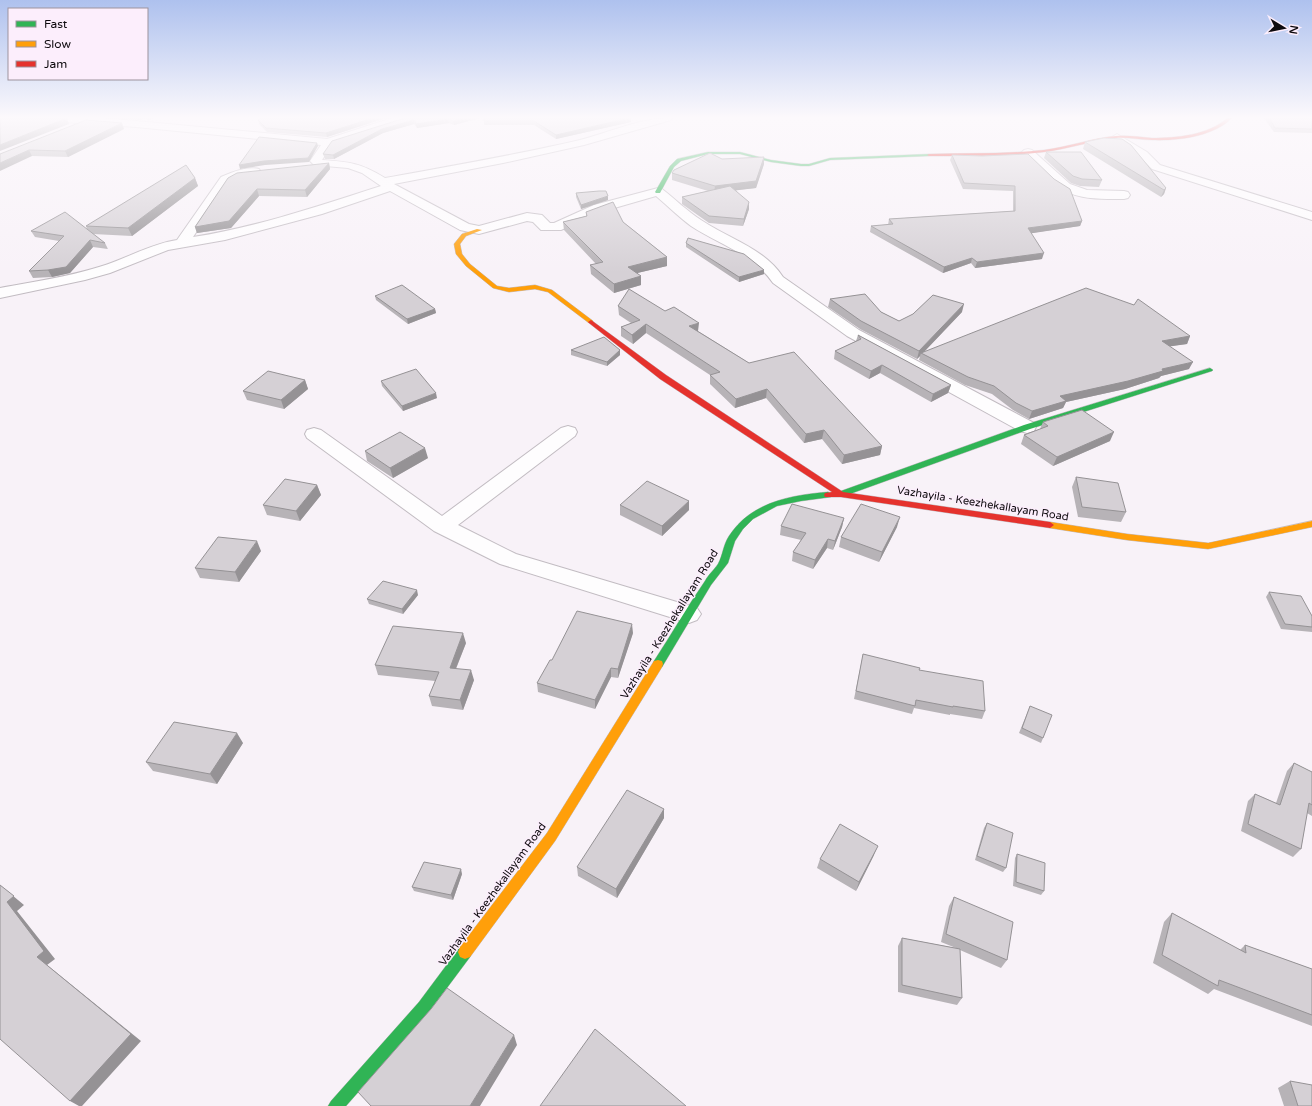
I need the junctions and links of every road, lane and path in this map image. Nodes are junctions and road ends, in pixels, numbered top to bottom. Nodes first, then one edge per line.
1 (363, 170) edge
2 (457, 170) edge
3 (670, 170) edge
4 (1047, 170) edge
5 (1163, 170) edge
6 (270, 171) edge
7 (387, 184) junction
8 (658, 192) junction
9 (1124, 195) dead end
10 (1312, 216) edge
11 (479, 230) junction
12 (182, 243) junction
13 (0, 293) edge
14 (1210, 370) dead end
15 (1027, 427) junction
16 (568, 432) dead end
17 (314, 434) dead end
18 (840, 494) junction
19 (1312, 524) edge
20 (442, 526) junction
21 (689, 614) junction
22 (336, 1106) edge

1 - 7 street
2 - 7 street
3 - 8 street
4 - 9 street
5 - 10 street
6 - 12 street
7 - 11 street
7 - 12 street
8 - 11 street
8 - 15 street
11 - 18 street
12 - 13 street
14 - 15 street
15 - 18 street
16 - 20 street
17 - 20 street
18 - 19 street, Vazhayila - Keezhekallayam Road
18 - 21 street, Vazhayila - Keezhekallayam Road
20 - 21 street
21 - 22 street, Vazhayila - Keezhekallayam Road

